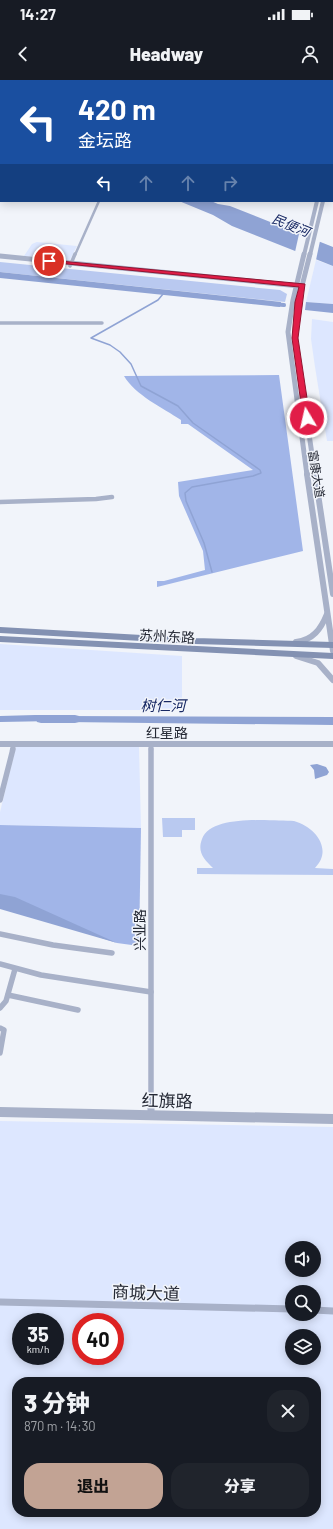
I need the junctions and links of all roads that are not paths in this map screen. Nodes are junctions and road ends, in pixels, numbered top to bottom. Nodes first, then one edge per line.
1 (99, 202) edge
2 (317, 202) edge
3 (323, 202) edge
4 (307, 254) junction
5 (0, 258) edge
6 (70, 264) junction
7 (299, 273) junction
8 (306, 274) junction
9 (296, 286) junction
10 (302, 287) junction
11 (0, 323) edge
12 (102, 323) dead end
13 (310, 436) junction
14 (301, 437) junction
15 (305, 460) junction
16 (314, 460) junction
17 (112, 497) dead end
18 (0, 502) edge
19 (333, 594) edge
20 (330, 610) edge
21 (0, 630) edge
22 (0, 639) edge
23 (280, 644) junction
24 (333, 647) edge
25 (280, 653) junction
26 (333, 656) edge
27 (333, 680) edge
28 (0, 744) edge
29 (14, 744) junction
30 (151, 744) junction
31 (333, 744) edge
32 (0, 771) edge
33 (7, 771) junction
34 (0, 800) edge
35 (0, 934) edge
36 (112, 953) dead end
37 (0, 964) edge
38 (15, 968) junction
39 (151, 992) junction
40 (8, 995) junction
41 (0, 1008) edge
42 (78, 1010) dead end
43 (0, 1028) edge
44 (0, 1053) edge
45 (0, 1112) edge
46 (151, 1115) junction
47 (333, 1119) edge
48 (0, 1302) edge
49 (285, 1310) edge
50 (321, 1310) edge
51 (333, 1311) edge

1 - 6 street
2 - 4 street
3 - 4 street
4 - 7 street, 富康大道
4 - 8 street, 富康大道
5 - 6 street
6 - 9 street
7 - 8 street
7 - 9 street, 富康大道
8 - 10 street, 富康大道
9 - 10 street
9 - 14 street, 富康大道
10 - 13 street, 富康大道
11 - 12 street
13 - 14 street
13 - 16 street, 富康大道
14 - 15 street, 富康大道
15 - 16 street
15 - 20 street, 富康大道
16 - 19 street, 富康大道
17 - 18 street
20 - 23 street
20 - 24 street, 富康大道
21 - 23 main road, 苏州东路
22 - 25 main road, 苏州东路
23 - 24 main road, 苏州东路
25 - 26 main road, 苏州东路
25 - 27 street
28 - 29 street, 红星路
29 - 30 street, 红星路
29 - 33 street
30 - 31 street, 红星路
30 - 39 street, 兴业路
32 - 33 street
33 - 34 street
35 - 36 street
37 - 38 street
38 - 39 street
38 - 40 street
39 - 46 street, 兴业路
40 - 41 street
40 - 42 street
43 - 44 street
45 - 46 street, 红旗路
46 - 47 street, 红旗路
48 - 49 street, 商城大道
50 - 51 street

